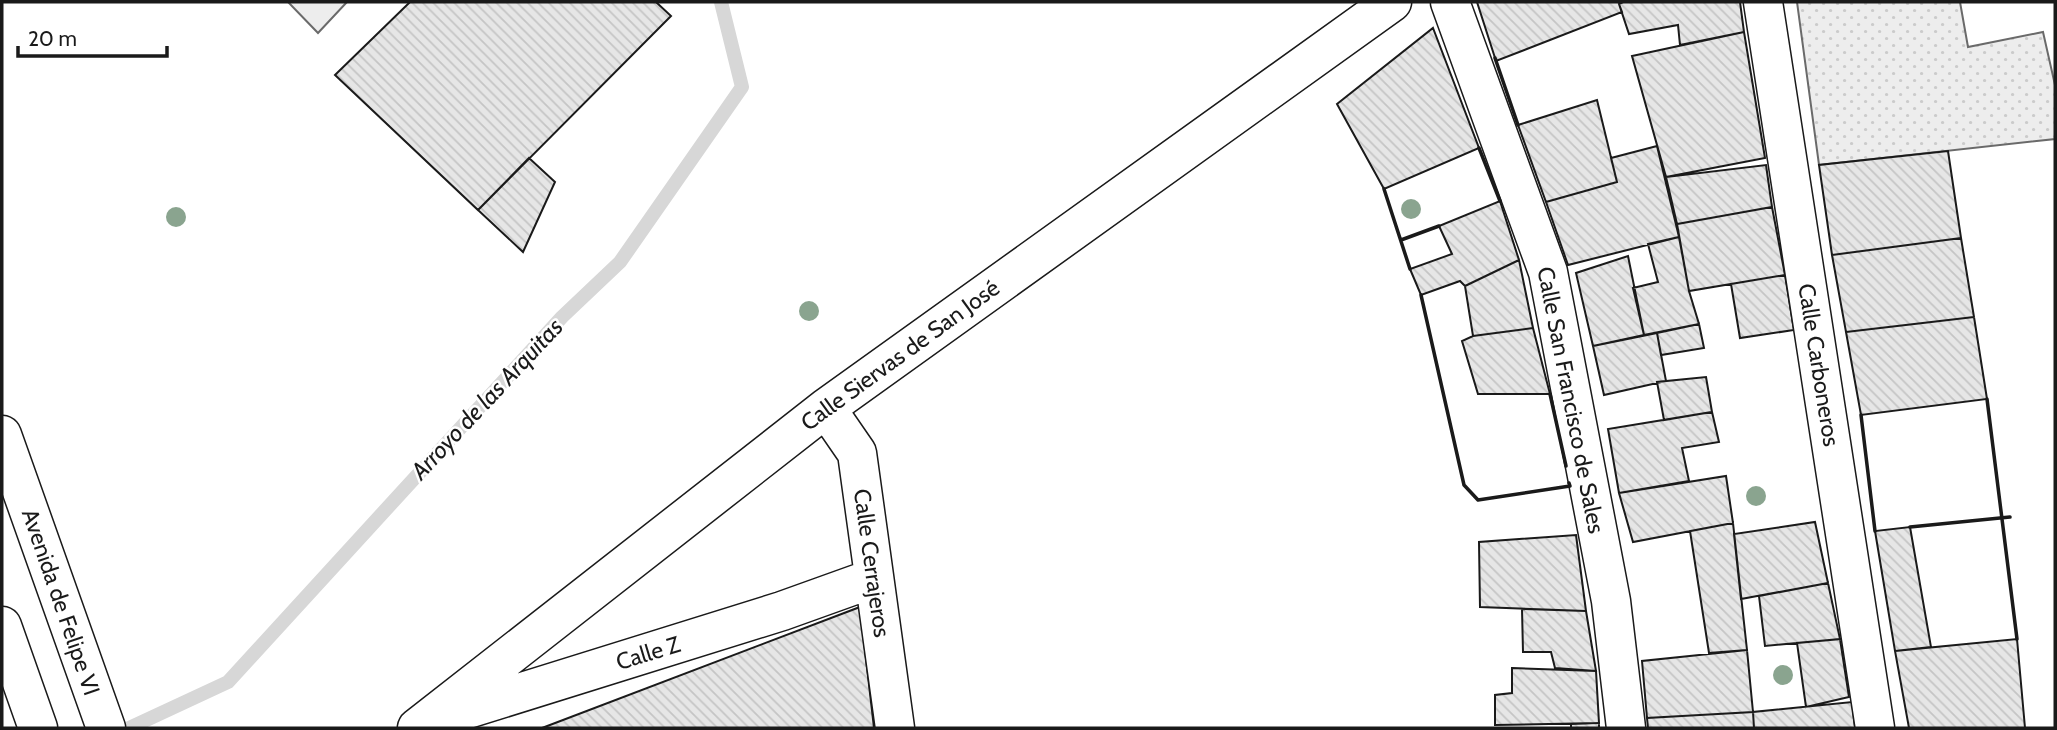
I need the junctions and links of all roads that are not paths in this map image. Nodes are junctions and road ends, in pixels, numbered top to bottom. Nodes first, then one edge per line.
1 (1392, 2) edge
2 (1450, 2) edge
3 (1763, 2) edge
4 (826, 408) junction
5 (2, 435) edge
6 (874, 578) junction
7 (2, 625) edge
8 (24, 688) junction
9 (102, 717) edge
10 (418, 726) edge
11 (32, 728) edge
12 (38, 728) edge
13 (895, 728) edge
14 (1626, 728) edge
15 (1875, 728) edge

1 - 4 main road, Calle Siervas de San José
2 - 14 main road, Calle San Francisco de Sales
3 - 15 main road, Calle Carboneros
4 - 6 main road, Calle Cerrajeros
4 - 10 main road, Calle Siervas de San José
5 - 9 main road, Avenida de Felipe VI
6 - 10 main road, Calle Z
6 - 13 main road, Calle Cerrajeros
7 - 8 main road
8 - 11 main road
8 - 12 main road

